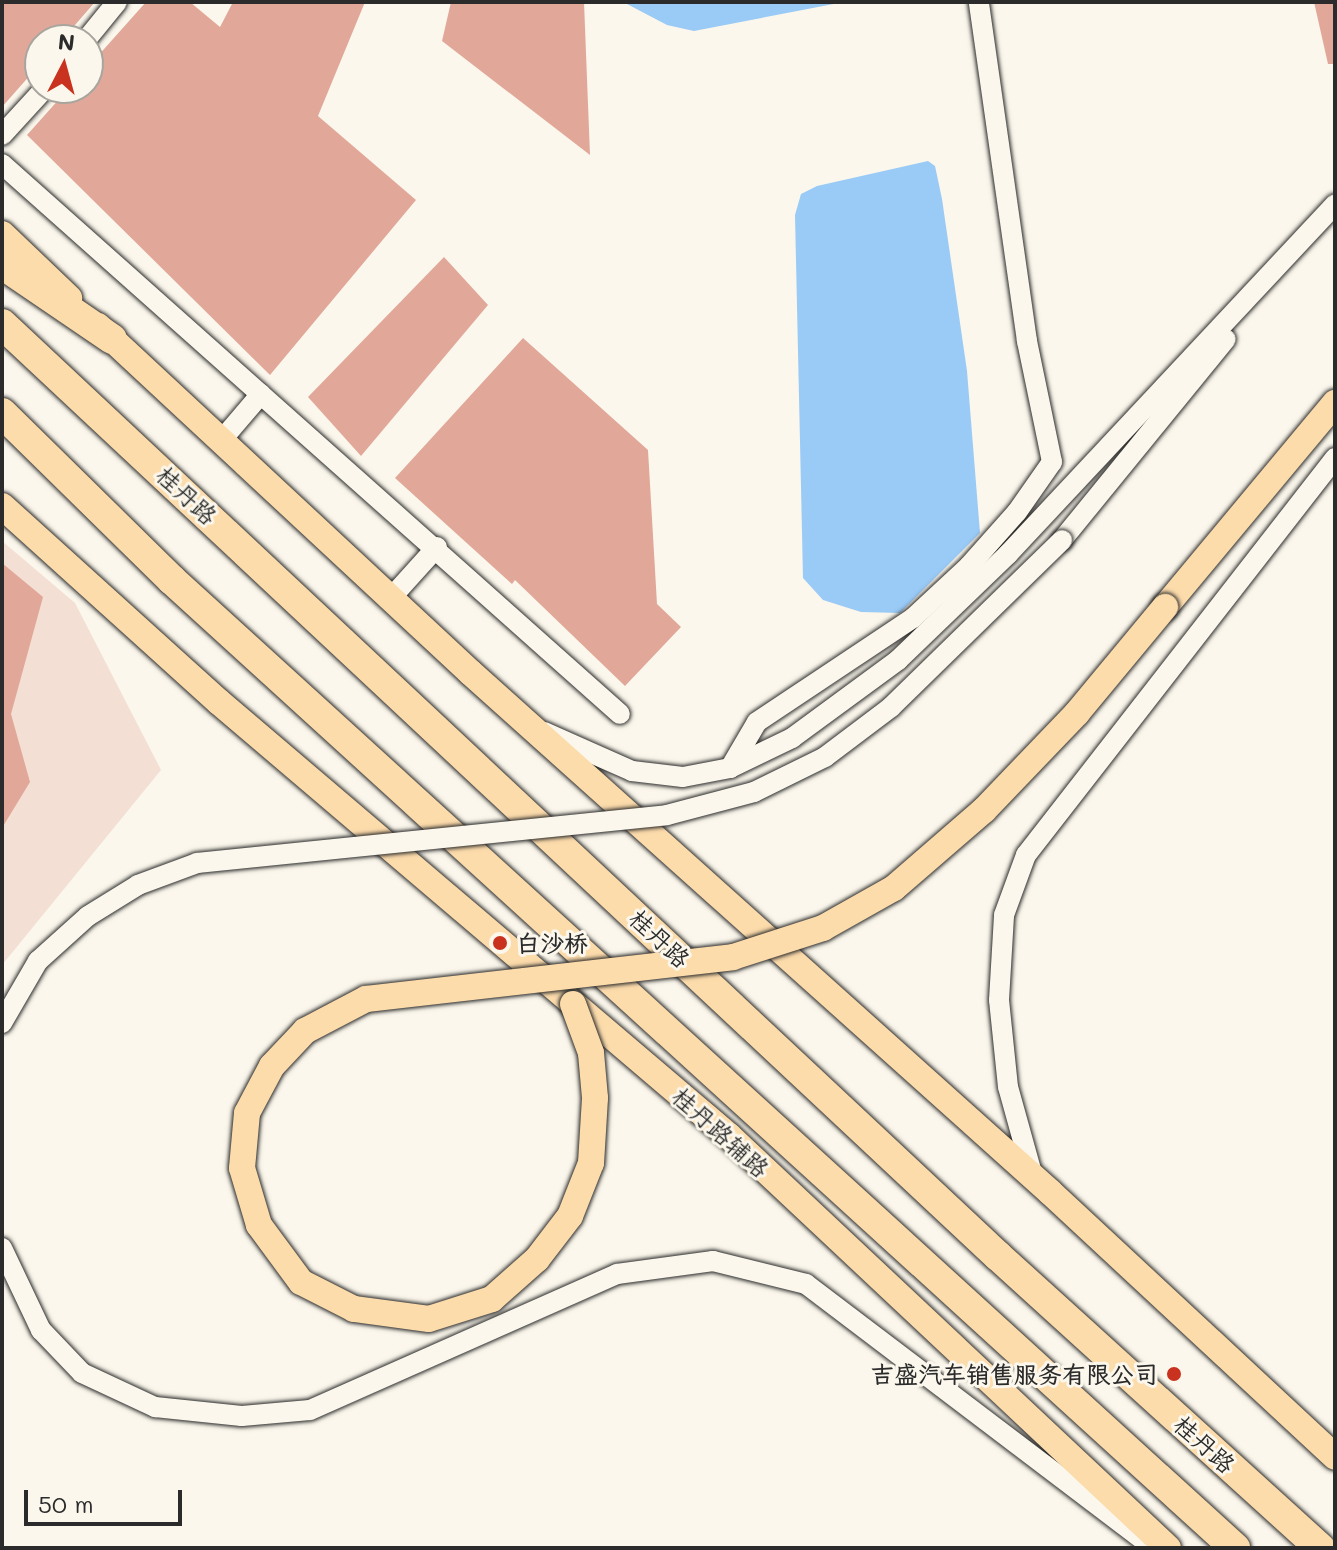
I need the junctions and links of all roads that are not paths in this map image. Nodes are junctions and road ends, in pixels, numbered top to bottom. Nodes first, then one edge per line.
1 (117, 2) edge
2 (979, 2) edge
3 (99, 24) edge
4 (30, 104) edge
5 (2, 135) edge
6 (2, 164) edge
7 (1335, 204) edge
8 (2, 234) edge
9 (2, 264) edge
10 (2, 324) edge
11 (112, 339) junction
12 (261, 394) junction
13 (1335, 403) edge
14 (2, 413) edge
15 (220, 442) junction
16 (1335, 458) edge
17 (2, 506) edge
18 (437, 547) junction
19 (390, 599) junction
20 (620, 714) dead end
21 (530, 726) junction
22 (730, 768) junction
23 (573, 1004) junction
24 (2, 1023) edge
25 (1033, 1177) junction
26 (2, 1248) edge
27 (1335, 1457) edge
28 (1155, 1548) edge
29 (1168, 1548) edge
30 (1235, 1548) edge
31 (1320, 1548) edge

1 - 3 street
2 - 22 street
4 - 5 street
6 - 12 street
7 - 22 street
7 - 24 street, bridge
8 - 11 main road
9 - 11 highway
10 - 31 highway, 桂丹路
11 - 15 main road
12 - 15 street
12 - 18 street
13 - 23 main road, bridge
14 - 30 highway
15 - 19 main road
16 - 25 street
17 - 23 main road, 桂丹路辅路
18 - 19 street
18 - 20 street
19 - 21 main road
21 - 22 street
21 - 25 main road
23 - 29 main road, 桂丹路辅路
25 - 27 main road
26 - 28 street

